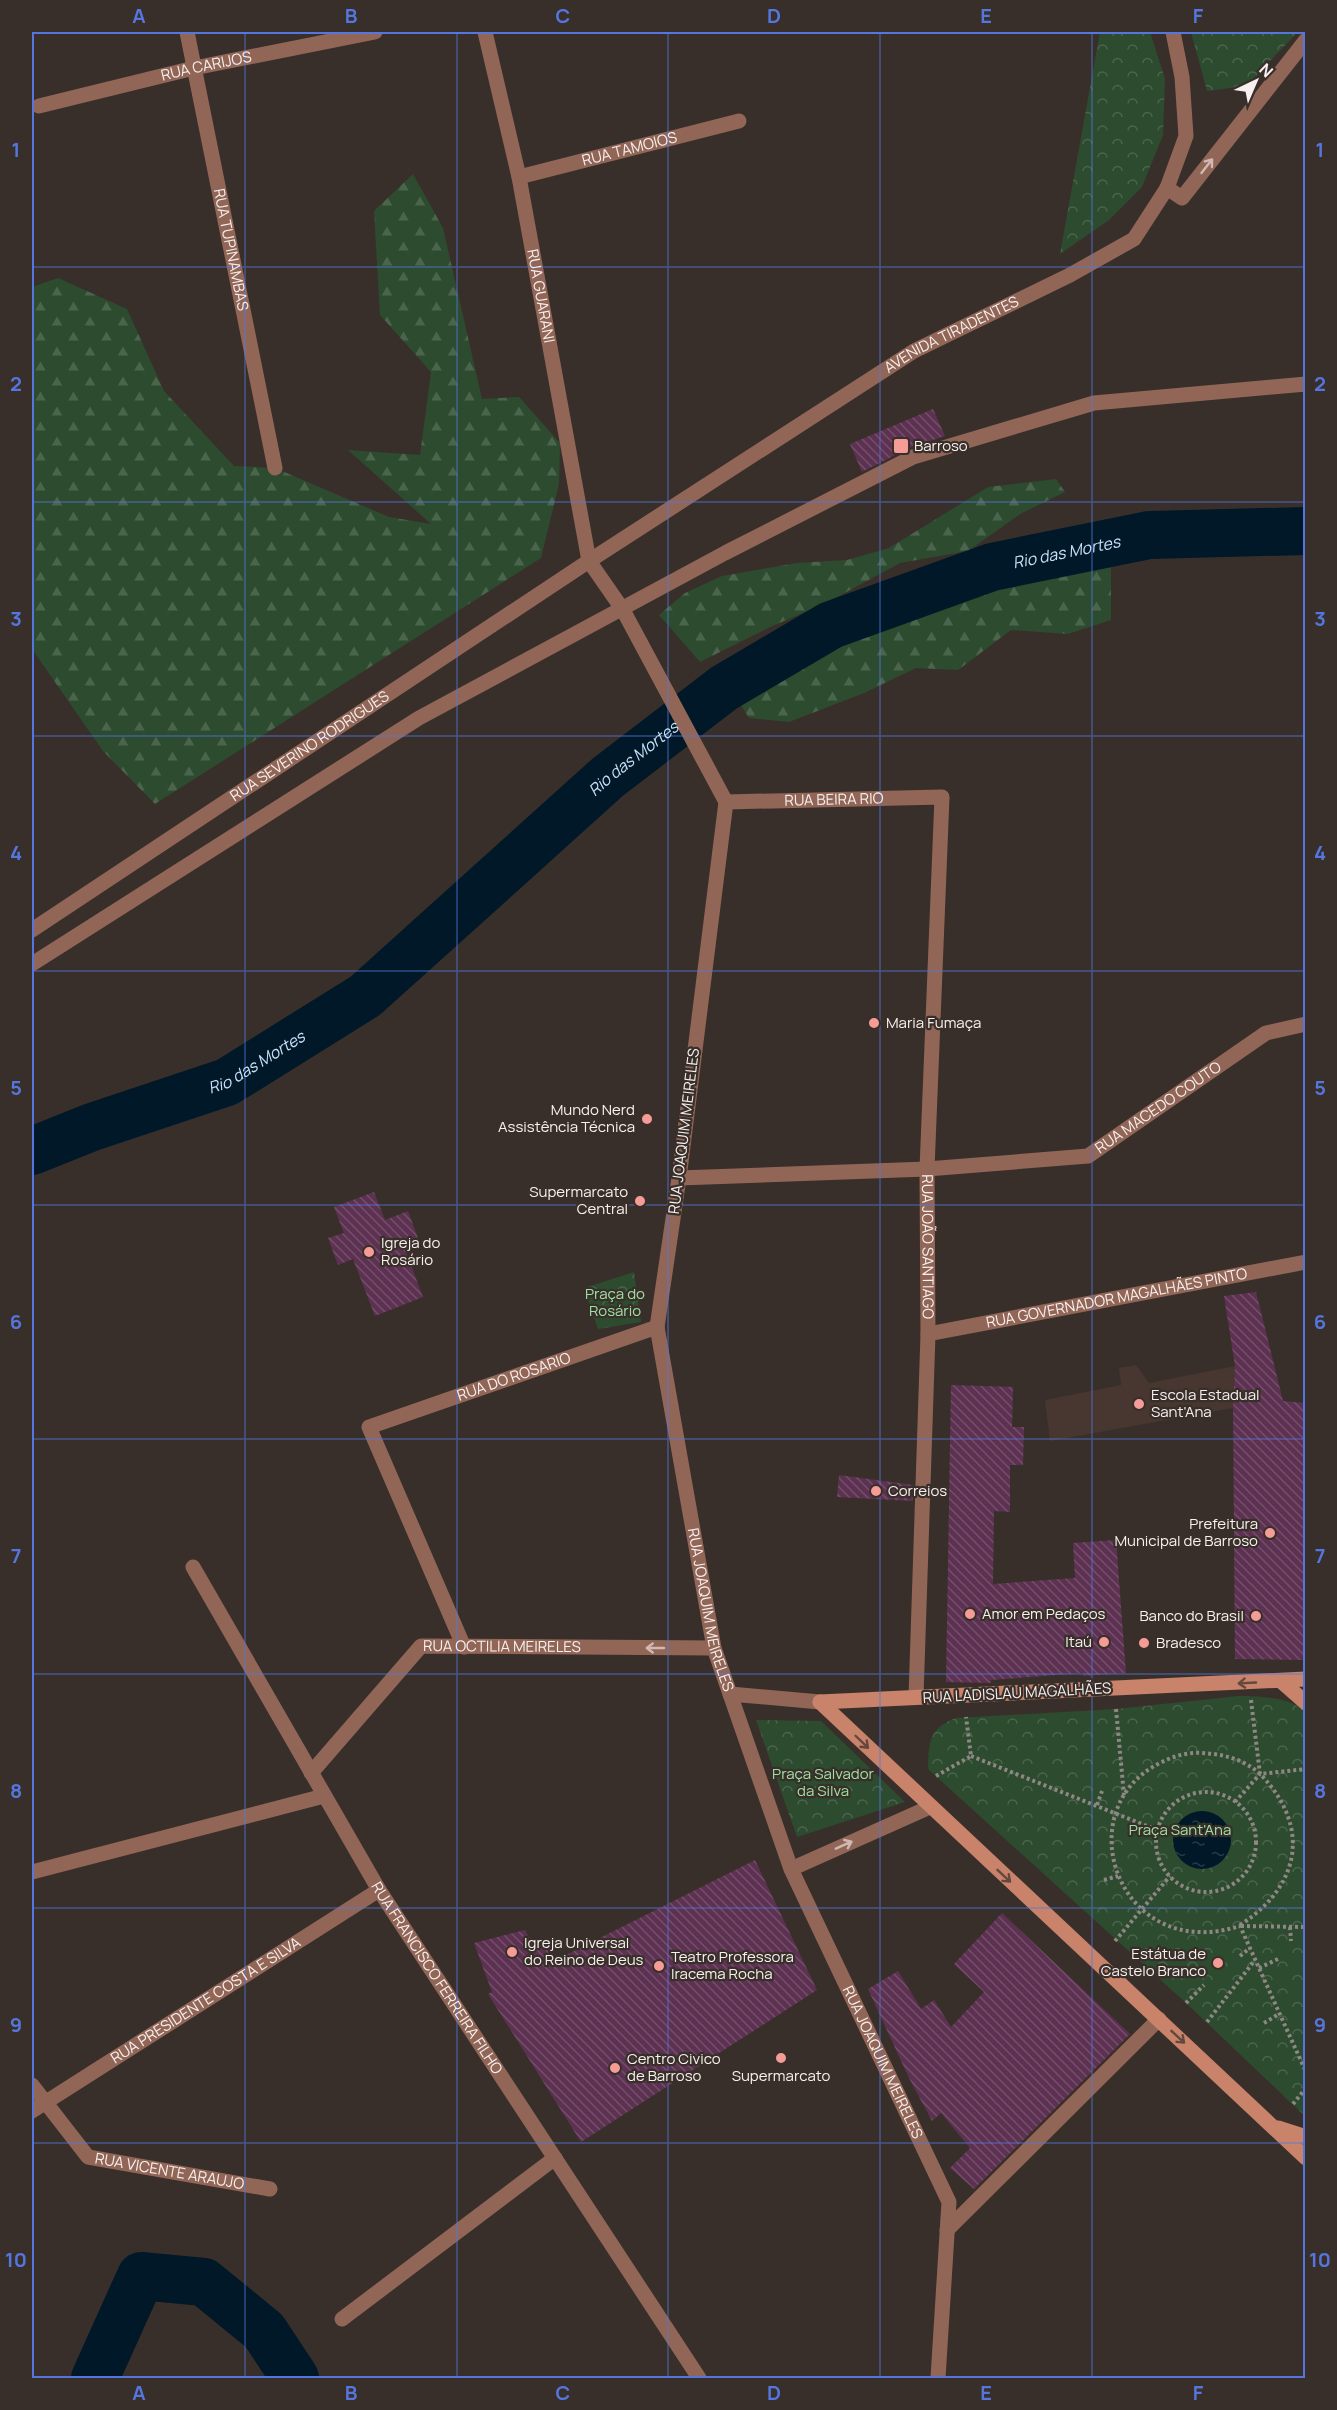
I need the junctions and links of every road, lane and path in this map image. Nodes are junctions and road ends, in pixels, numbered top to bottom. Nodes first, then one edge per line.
1 (187, 32) edge
2 (375, 32) edge
3 (484, 32) edge
4 (1173, 32) edge
5 (1305, 40) edge
6 (194, 68) junction
7 (39, 106) dead end
8 (739, 121) dead end
9 (519, 177) junction
10 (1167, 188) junction
11 (1305, 384) edge
12 (275, 468) dead end
13 (589, 561) junction
14 (623, 610) junction
15 (942, 797) joint
16 (726, 802) junction
17 (32, 930) edge
18 (32, 964) edge
19 (1305, 1024) edge
20 (927, 1169) junction
21 (679, 1178) junction
22 (1305, 1262) edge
23 (657, 1327) junction
24 (928, 1334) junction
25 (193, 1567) dead end
26 (464, 1647) junction
27 (714, 1648) junction
28 (1305, 1679) edge
29 (1281, 1681) junction
30 (730, 1694) junction
31 (916, 1697) junction
32 (1251, 1697) dead end
33 (820, 1701) junction
34 (1305, 1703) edge
35 (1116, 1709) dead end
36 (966, 1718) dead end
37 (971, 1755) junction
38 (1305, 1769) edge
39 (311, 1773) junction
40 (1260, 1774) junction
41 (936, 1776) dead end
42 (1102, 1791) dead end
43 (324, 1796) junction
44 (1124, 1796) junction
45 (1235, 1802) junction
46 (1097, 1805) junction
47 (930, 1807) junction
48 (1116, 1813) junction
49 (1157, 1830) junction
50 (791, 1869) junction
51 (32, 1872) edge
52 (1118, 1876) junction
53 (1170, 1876) junction
54 (1104, 1880) dead end
55 (379, 1890) junction
56 (1142, 1910) junction
57 (1290, 1927) junction
58 (1305, 1927) edge
59 (1115, 1941) dead end
60 (1291, 1941) dead end
61 (1250, 1948) junction
62 (1240, 1956) dead end
63 (1278, 1959) dead end
64 (1255, 1960) junction
65 (1259, 1968) junction
66 (1204, 1985) dead end
67 (1186, 2003) dead end
68 (1279, 2014) junction
69 (1159, 2019) junction
70 (1207, 2022) dead end
71 (1264, 2024) dead end
72 (1305, 2072) edge
73 (32, 2085) edge
74 (1305, 2088) edge
75 (1293, 2104) dead end
76 (38, 2107) edge
77 (1272, 2126) junction
78 (1305, 2137) edge
79 (555, 2158) junction
80 (1305, 2158) edge
81 (270, 2188) dead end
82 (947, 2230) junction
83 (342, 2319) dead end
84 (699, 2379) edge
85 (939, 2379) edge

1 - 6 street, RUA TUPINAMBAS
2 - 6 street, RUA CARIJOS
3 - 9 street, RUA GUARANI
4 - 10 street, AVENIDA TIRADENTES
10 -> 5 street
6 - 7 street, RUA CARIJOS
6 - 12 street, RUA TUPINAMBAS
8 - 9 street, RUA TAMOIOS
9 - 13 street, RUA GUARANI
10 - 13 street, AVENIDA TIRADENTES
11 - 14 street
13 - 14 street
13 - 17 street, RUA SEVERINO RODRIGUES
14 - 16 street
14 - 18 street
15 - 16 street, RUA BEIRA RIO
15 - 20 street, RUA JOÃO SANTIAGO
16 - 21 street, RUA JOAQUIM MEIRELES
19 - 20 street, RUA MACEDO COUTO
20 - 21 street, RUA MACEDO COUTO
20 - 24 street, RUA JOÃO SANTIAGO
21 - 23 street, RUA JOAQUIM MEIRELES
22 - 24 street, RUA GOVERNADOR MAGALHÃES PINTO
23 - 26 street, RUA DO ROSARIO
23 - 27 street, RUA JOAQUIM MEIRELES
24 - 31 street, RUA JOÃO SANTIAGO
25 - 39 street, RUA FRANCISCO FERREIRA FILHO
27 -> 26 street, RUA OCTILIA MEIRELES
26 - 39 street, RUA OCTILIA MEIRELES
27 - 30 street, RUA JOAQUIM MEIRELES
28 - 29 main road, RUA LADISLAU MAGALHÃES
29 -> 31 main road, RUA LADISLAU MAGALHÃES
29 - 34 main road
30 - 33 street, RUA LADISLAU MAGALHÃES
30 - 50 street, RUA JOAQUIM MEIRELES
31 - 33 main road, RUA LADISLAU MAGALHÃES
32 - 40 path
33 -> 47 main road
35 - 44 path
36 - 37 path
37 - 41 path
37 - 46 path
38 - 40 path
39 - 43 street, RUA FRANCISCO FERREIRA FILHO
40 - 44 path
40 - 45 path
40 - 57 path
42 - 46 path
43 - 51 street
43 - 55 street, RUA FRANCISCO FERREIRA FILHO
44 - 48 path
45 - 49 path
45 - 53 path
46 - 48 path
50 -> 47 street
47 -> 69 main road
48 - 49 path
48 - 52 path
49 - 53 path
50 - 82 street, RUA JOAQUIM MEIRELES
52 - 54 path
52 - 56 path
53 - 56 path
55 - 76 street, RUA PRESIDENTE COSTA E SILVA
55 - 79 street, RUA FRANCISCO FERREIRA FILHO
56 - 59 path
56 - 61 path
57 - 58 path
57 - 60 path
61 - 62 path
61 - 64 path
63 - 65 path
64 - 65 path
64 - 70 path
65 - 68 path
66 - 67 path
68 - 71 path
68 - 72 path
69 -> 77 main road
69 - 82 street
73 - 76 street, RUA VICENTE ARAUJO
74 - 75 path
76 - 81 street, RUA VICENTE ARAUJO
77 - 78 main road
77 - 80 main road
79 - 83 street
79 - 84 street, RUA FRANCISCO FERREIRA FILHO
82 - 85 street, RUA JOAQUIM MEIRELES

